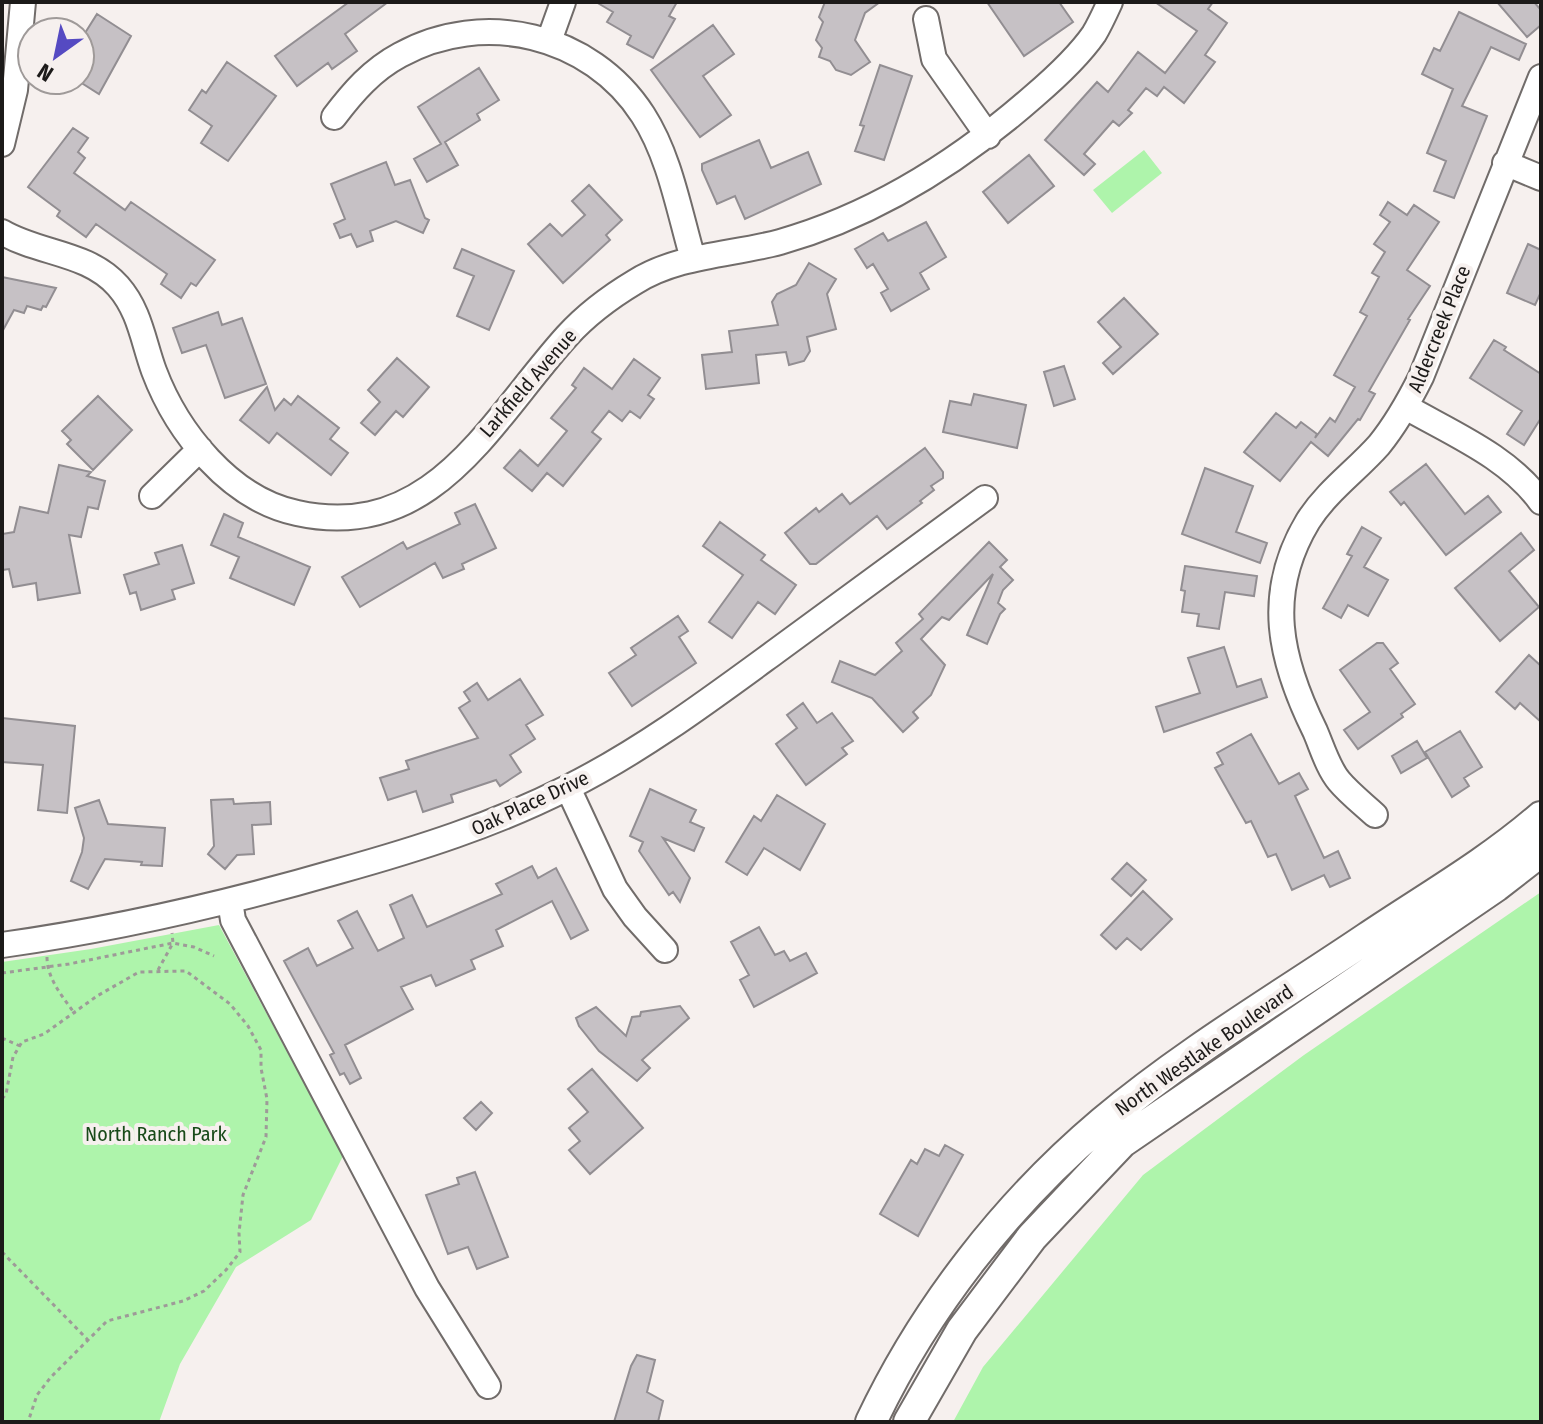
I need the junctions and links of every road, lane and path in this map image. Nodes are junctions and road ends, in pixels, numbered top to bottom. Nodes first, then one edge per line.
1 (23, 2) edge
2 (563, 2) edge
3 (1110, 2) edge
4 (926, 19) dead end
5 (549, 41) junction
6 (1541, 77) edge
7 (334, 117) dead end
8 (988, 136) junction
9 (2, 144) edge
10 (1505, 163) junction
11 (1541, 178) edge
12 (2, 232) edge
13 (693, 259) junction
14 (1406, 407) junction
15 (200, 449) junction
16 (152, 496) dead end
17 (985, 498) dead end
18 (1541, 502) edge
19 (568, 788) junction
20 (1375, 815) dead end
21 (1541, 817) edge
22 (1541, 851) edge
23 (230, 901) junction
24 (170, 914) junction
25 (47, 939) junction
26 (173, 943) junction
27 (2, 945) edge
28 (665, 950) dead end
29 (214, 956) dead end
30 (47, 967) junction
31 (158, 970) junction
32 (2, 973) edge
33 (75, 1014) junction
34 (2, 1038) edge
35 (20, 1046) junction
36 (2, 1099) edge
37 (2, 1252) edge
38 (87, 1339) junction
39 (488, 1386) dead end
40 (28, 1422) edge
41 (871, 1422) edge
42 (909, 1422) edge

1 - 9 street
2 - 5 street
3 - 8 street, Larkfield Avenue
4 - 8 street
5 - 7 street
5 - 13 street
6 - 10 street, Aldercreek Place
8 - 13 street, Larkfield Avenue
10 - 11 street
10 - 14 street, Aldercreek Place
12 - 15 street, Larkfield Avenue
13 - 15 street, Larkfield Avenue
14 - 18 street
14 - 20 street, Aldercreek Place
15 - 16 street
17 - 19 street, Oak Place Drive
19 - 23 street, Oak Place Drive
19 - 28 street
21 - 41 main road, North Westlake Boulevard
22 - 42 main road, North Westlake Boulevard
23 - 24 street, Oak Place Drive
23 - 39 street
24 - 25 street, Oak Place Drive
24 - 26 path
25 - 27 street, Oak Place Drive
25 - 30 path
26 - 29 path
26 - 30 path
26 - 31 path
30 - 32 path
30 - 33 path
31 - 33 path
31 - 38 path
33 - 35 path
34 - 35 path
35 - 36 path
37 - 38 path
38 - 40 path

